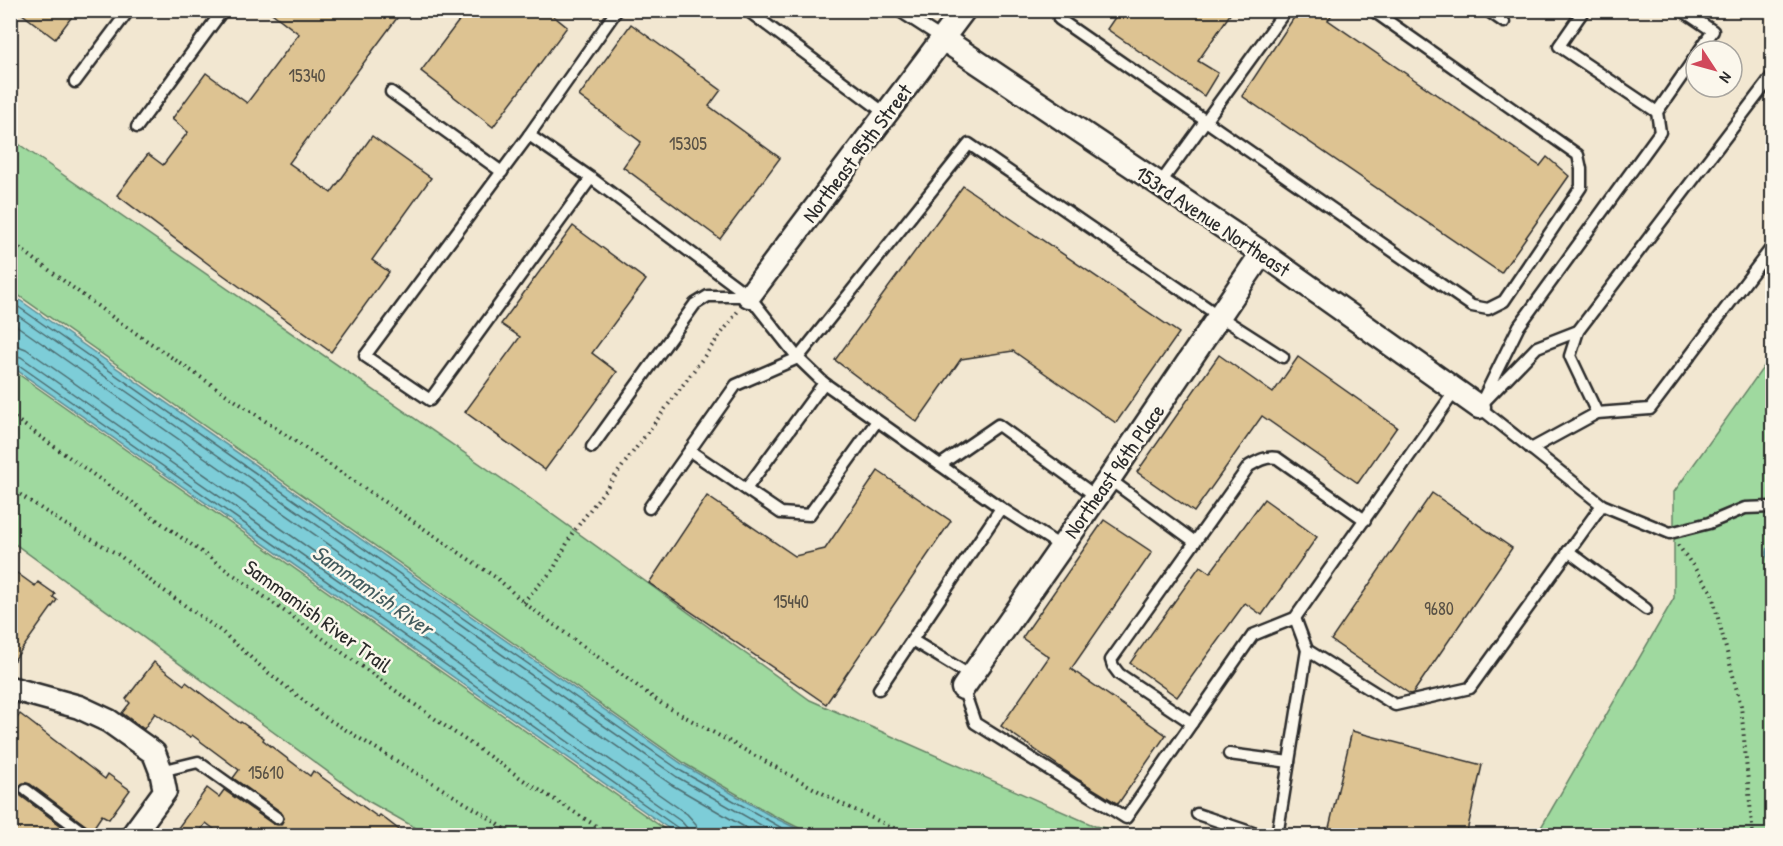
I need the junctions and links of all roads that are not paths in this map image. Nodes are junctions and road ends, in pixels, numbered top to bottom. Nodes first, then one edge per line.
1 (129, 10) edge
2 (223, 10) edge
3 (617, 10) edge
4 (747, 10) edge
5 (898, 10) edge
6 (964, 10) edge
7 (1064, 10) edge
8 (1286, 10) edge
9 (1372, 10) edge
10 (1487, 10) edge
11 (1584, 10) edge
12 (1682, 10) edge
13 (1504, 22) dead end
14 (943, 39) junction
15 (1707, 39) edge
16 (1684, 74) edge
17 (1773, 76) edge
18 (75, 82) dead end
19 (391, 92) dead end
20 (1658, 112) junction
21 (886, 114) junction
22 (1205, 122) junction
23 (137, 127) dead end
24 (529, 135) junction
25 (502, 172) junction
26 (591, 178) junction
27 (1160, 185) junction
28 (1773, 248) edge
29 (1262, 253) junction
30 (748, 296) junction
31 (1219, 316) junction
32 (1578, 331) junction
33 (1283, 357) dead end
34 (798, 358) junction
35 (824, 383) junction
36 (1455, 391) junction
37 (1479, 407) junction
38 (1597, 413) junction
39 (877, 421) junction
40 (592, 447) dead end
41 (1531, 449) junction
42 (690, 451) junction
43 (940, 465) junction
44 (1103, 488) junction
45 (746, 489) junction
46 (1602, 505) junction
47 (1773, 507) edge
48 (649, 508) dead end
49 (1002, 508) junction
50 (1365, 520) junction
51 (1195, 542) junction
52 (1062, 547) junction
53 (1568, 551) junction
54 (1646, 609) dead end
55 (1295, 618) junction
56 (912, 640) junction
57 (1308, 650) junction
58 (967, 682) junction
59 (10, 688) edge
60 (879, 689) dead end
61 (1192, 723) junction
62 (1229, 753) dead end
63 (1289, 762) junction
64 (161, 771) junction
65 (26, 790) dead end
66 (1197, 814) dead end
67 (277, 818) dead end
68 (88, 836) edge
69 (132, 836) edge
70 (1262, 836) edge
71 (1277, 836) edge

1 - 18 lane
2 - 23 lane
3 - 24 lane
4 - 21 lane
5 - 14 lane
6 - 14 street, Northeast 95th Street
7 - 22 lane
8 - 22 lane
9 - 22 lane
10 - 13 lane
11 - 20 lane
12 - 15 lane
14 - 21 street, Northeast 95th Street
14 - 27 street, 153rd Avenue Northeast
16 - 20 lane
17 - 32 lane
19 - 25 lane
20 - 37 lane
21 - 30 street, Northeast 95th Street
22 - 27 lane
24 - 25 lane
24 - 26 lane
25 - 26 lane
26 - 30 lane
27 - 29 street, 153rd Avenue Northeast
28 - 38 lane
29 - 31 street, Northeast 96th Place
29 - 36 street, 153rd Avenue Northeast
30 - 34 lane
30 - 40 lane
31 - 33 lane
31 - 34 lane
31 - 44 street, Northeast 96th Place
32 - 37 lane
32 - 38 lane
34 - 35 lane
34 - 42 lane
35 - 39 lane
35 - 45 lane
36 - 37 street, 153rd Avenue Northeast
36 - 50 lane
37 - 41 lane
38 - 41 lane
39 - 43 lane
39 - 45 lane
41 - 46 lane
42 - 45 lane
42 - 48 lane
43 - 44 lane
43 - 49 lane
44 - 51 lane
44 - 52 street, Northeast 96th Place
46 - 47 lane
46 - 53 lane
49 - 52 lane
49 - 56 lane
50 - 51 lane
50 - 55 lane
51 - 61 lane
52 - 58 street, Northeast 96th Place
53 - 54 lane
53 - 57 lane
55 - 57 lane
55 - 61 lane
56 - 58 lane
56 - 60 lane
57 - 63 lane
58 - 61 lane
59 - 64 street
62 - 63 lane
63 - 71 lane
64 - 67 lane
64 - 69 street
65 - 68 lane
66 - 70 lane

